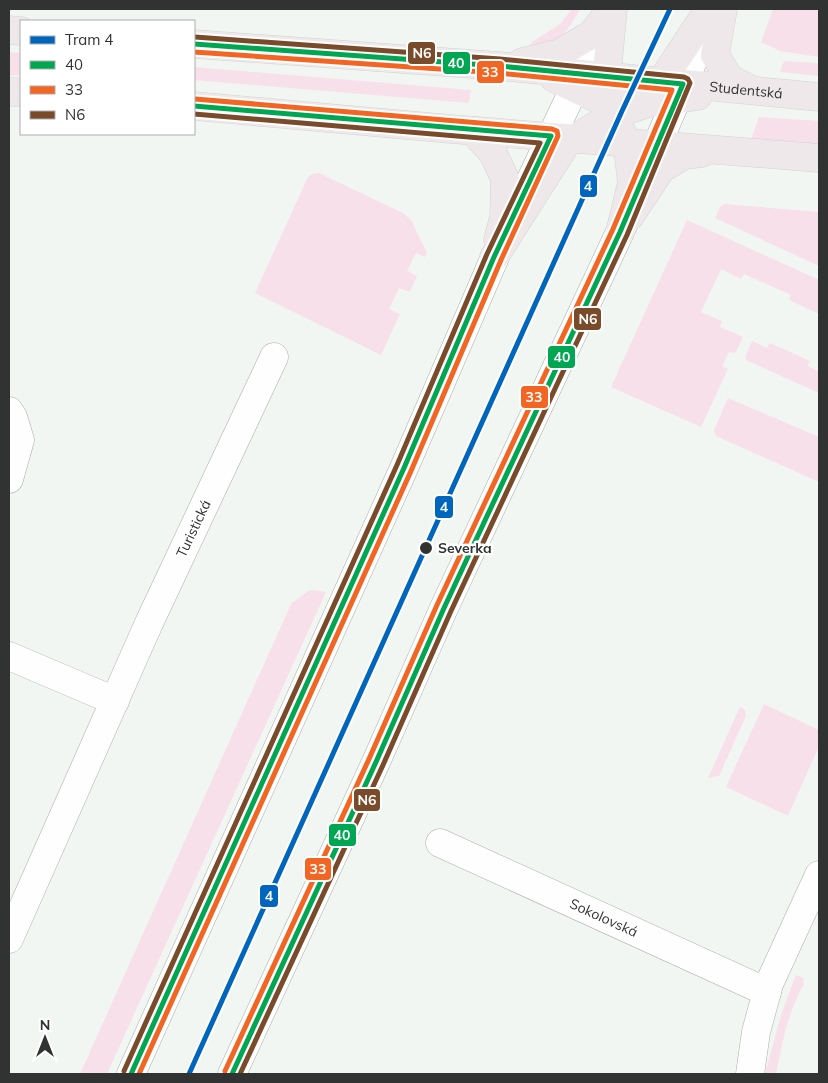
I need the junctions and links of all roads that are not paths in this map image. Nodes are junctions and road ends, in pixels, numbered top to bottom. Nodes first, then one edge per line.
1 (612, 9) edge
2 (709, 9) edge
3 (716, 9) edge
4 (723, 9) edge
5 (195, 44) edge
6 (504, 67) junction
7 (609, 77) junction
8 (577, 81) junction
9 (674, 88) junction
10 (753, 91) junction
11 (819, 96) edge
12 (195, 106) edge
13 (608, 119) junction
14 (473, 130) junction
15 (561, 134) junction
16 (658, 141) junction
17 (627, 142) junction
18 (732, 151) junction
19 (819, 158) edge
20 (620, 232) junction
21 (494, 257) junction
22 (274, 358) dead end
23 (9, 411) edge
24 (9, 479) edge
25 (9, 656) edge
26 (115, 700) junction
27 (440, 843) dead end
28 (817, 887) edge
29 (9, 939) edge
30 (767, 992) junction
31 (131, 1074) edge
32 (232, 1074) edge
33 (750, 1074) edge

1 - 6 main road
1 - 7 main road
1 - 8 main road
2 - 9 main road
3 - 9 main road
4 - 10 main road
5 - 6 main road, Studentská
6 - 8 main road, Studentská
7 - 8 main road, Studentská
7 - 9 main road, Studentská
7 - 13 main road
8 - 13 main road
8 - 15 main road
9 - 10 main road, Studentská
9 - 13 main road
9 - 16 main road
10 - 11 main road, Studentská
12 - 14 main road
13 - 15 main road
13 - 16 main road
13 - 17 main road
14 - 15 main road
14 - 21 main road
15 - 17 main road
15 - 21 main road
16 - 17 main road
16 - 18 main road
16 - 20 main road
17 - 20 main road
18 - 19 main road
18 - 20 main road
20 - 32 main road
21 - 31 main road
22 - 26 main road, Turistická
23 - 24 main road
25 - 26 main road
26 - 29 main road, Turistická
27 - 30 main road, Sokolovská
28 - 30 main road
30 - 33 main road

